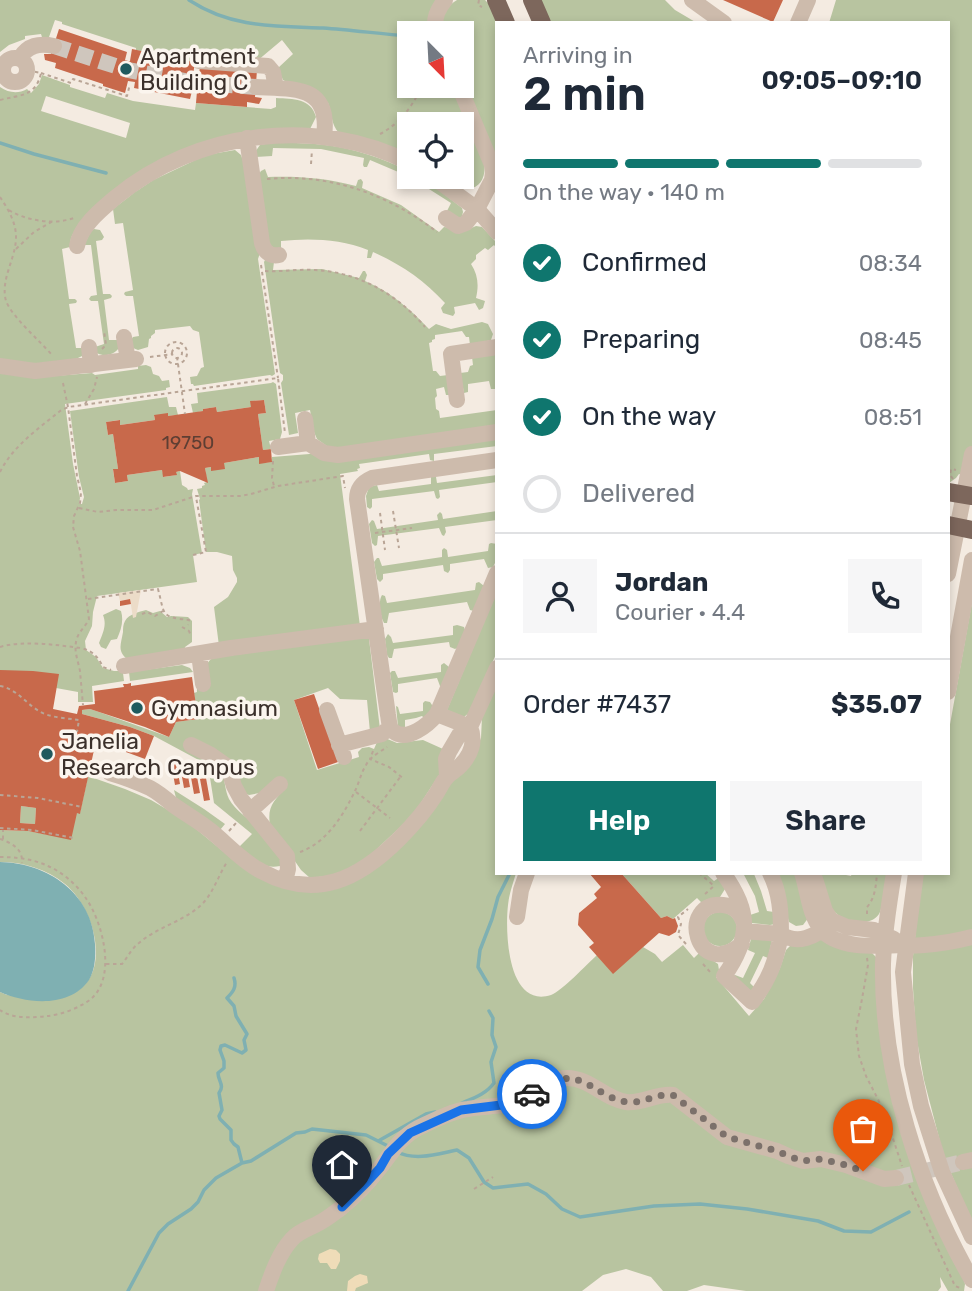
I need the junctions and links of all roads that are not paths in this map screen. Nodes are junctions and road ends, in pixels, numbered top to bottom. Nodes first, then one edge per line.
1 (445, 0) edge
2 (496, 0) edge
3 (532, 0) edge
4 (808, 0) edge
5 (696, 2) edge
6 (436, 21) edge
7 (505, 21) edge
8 (541, 21) edge
9 (721, 21) edge
10 (798, 21) edge
11 (54, 46) tunnel mouth
12 (199, 61) dead end
13 (29, 67) road end
14 (256, 87) tunnel mouth
15 (276, 88) junction
16 (463, 98) edge
17 (247, 138) junction
18 (324, 138) junction
19 (397, 158) edge
20 (450, 189) edge
21 (477, 209) junction
22 (441, 225) road end
23 (495, 230) edge
24 (77, 246) dead end
25 (273, 253) road end
26 (124, 337) dead end
27 (89, 347) dead end
28 (495, 348) edge
29 (0, 366) edge
30 (94, 369) junction
31 (457, 400) dead end
32 (305, 419) dead end
33 (495, 432) edge
34 (282, 443) road end
35 (308, 443) junction
36 (972, 454) edge
37 (495, 460) edge
38 (960, 491) edge
39 (959, 527) edge
40 (972, 560) edge
41 (950, 565) edge
42 (495, 579) edge
43 (376, 629) junction
44 (199, 654) junction
45 (124, 666) dead end
46 (495, 672) edge
47 (950, 681) edge
48 (203, 684) dead end
49 (327, 710) dead end
50 (437, 714) junction
51 (390, 727) junction
52 (470, 727) junction
53 (191, 745) dead end
54 (110, 773) dead end
55 (280, 784) dead end
56 (250, 811) junction
57 (526, 875) edge
58 (771, 875) edge
59 (802, 875) edge
60 (814, 875) edge
61 (894, 875) edge
62 (916, 875) edge
63 (719, 880) edge
64 (285, 881) junction
65 (517, 917) dead end
66 (824, 921) junction
67 (743, 933) junction
68 (781, 934) junction
69 (972, 937) edge
70 (884, 940) junction
71 (906, 945) junction
72 (896, 1178) tunnel mouth
73 (972, 1237) edge
74 (972, 1280) edge
75 (266, 1291) edge

1 - 6 street
2 - 7 main road
3 - 8 main road
4 - 10 street
5 - 9 street
11 - 13 street
12 - 15 street
14 - 15 street
15 - 18 street
16 - 21 street
17 - 18 street
17 - 24 street
17 - 25 street
18 - 19 street
20 - 21 street
21 - 22 street
21 - 23 street
26 - 30 street
27 - 30 street
28 - 31 street
29 - 30 street
32 - 35 street
33 - 35 street
34 - 35 street
36 - 38 street
37 - 43 street
38 - 39 street
39 - 41 street
40 - 47 street
42 - 50 street
43 - 44 street
43 - 51 street
44 - 45 street
44 - 48 street
46 - 52 street
49 - 51 street
50 - 51 street
50 - 52 street
52 - 64 street
53 - 56 street
54 - 64 street
55 - 56 street
56 - 64 street
57 - 65 street
58 - 68 street
59 - 66 street
60 - 66 street
61 - 70 street
62 - 71 street
63 - 67 street
66 - 68 street
66 - 70 street
67 - 68 street
67 - 68 street
69 - 71 street
70 - 71 street
70 - 74 street
71 - 73 street
72 - 75 street

